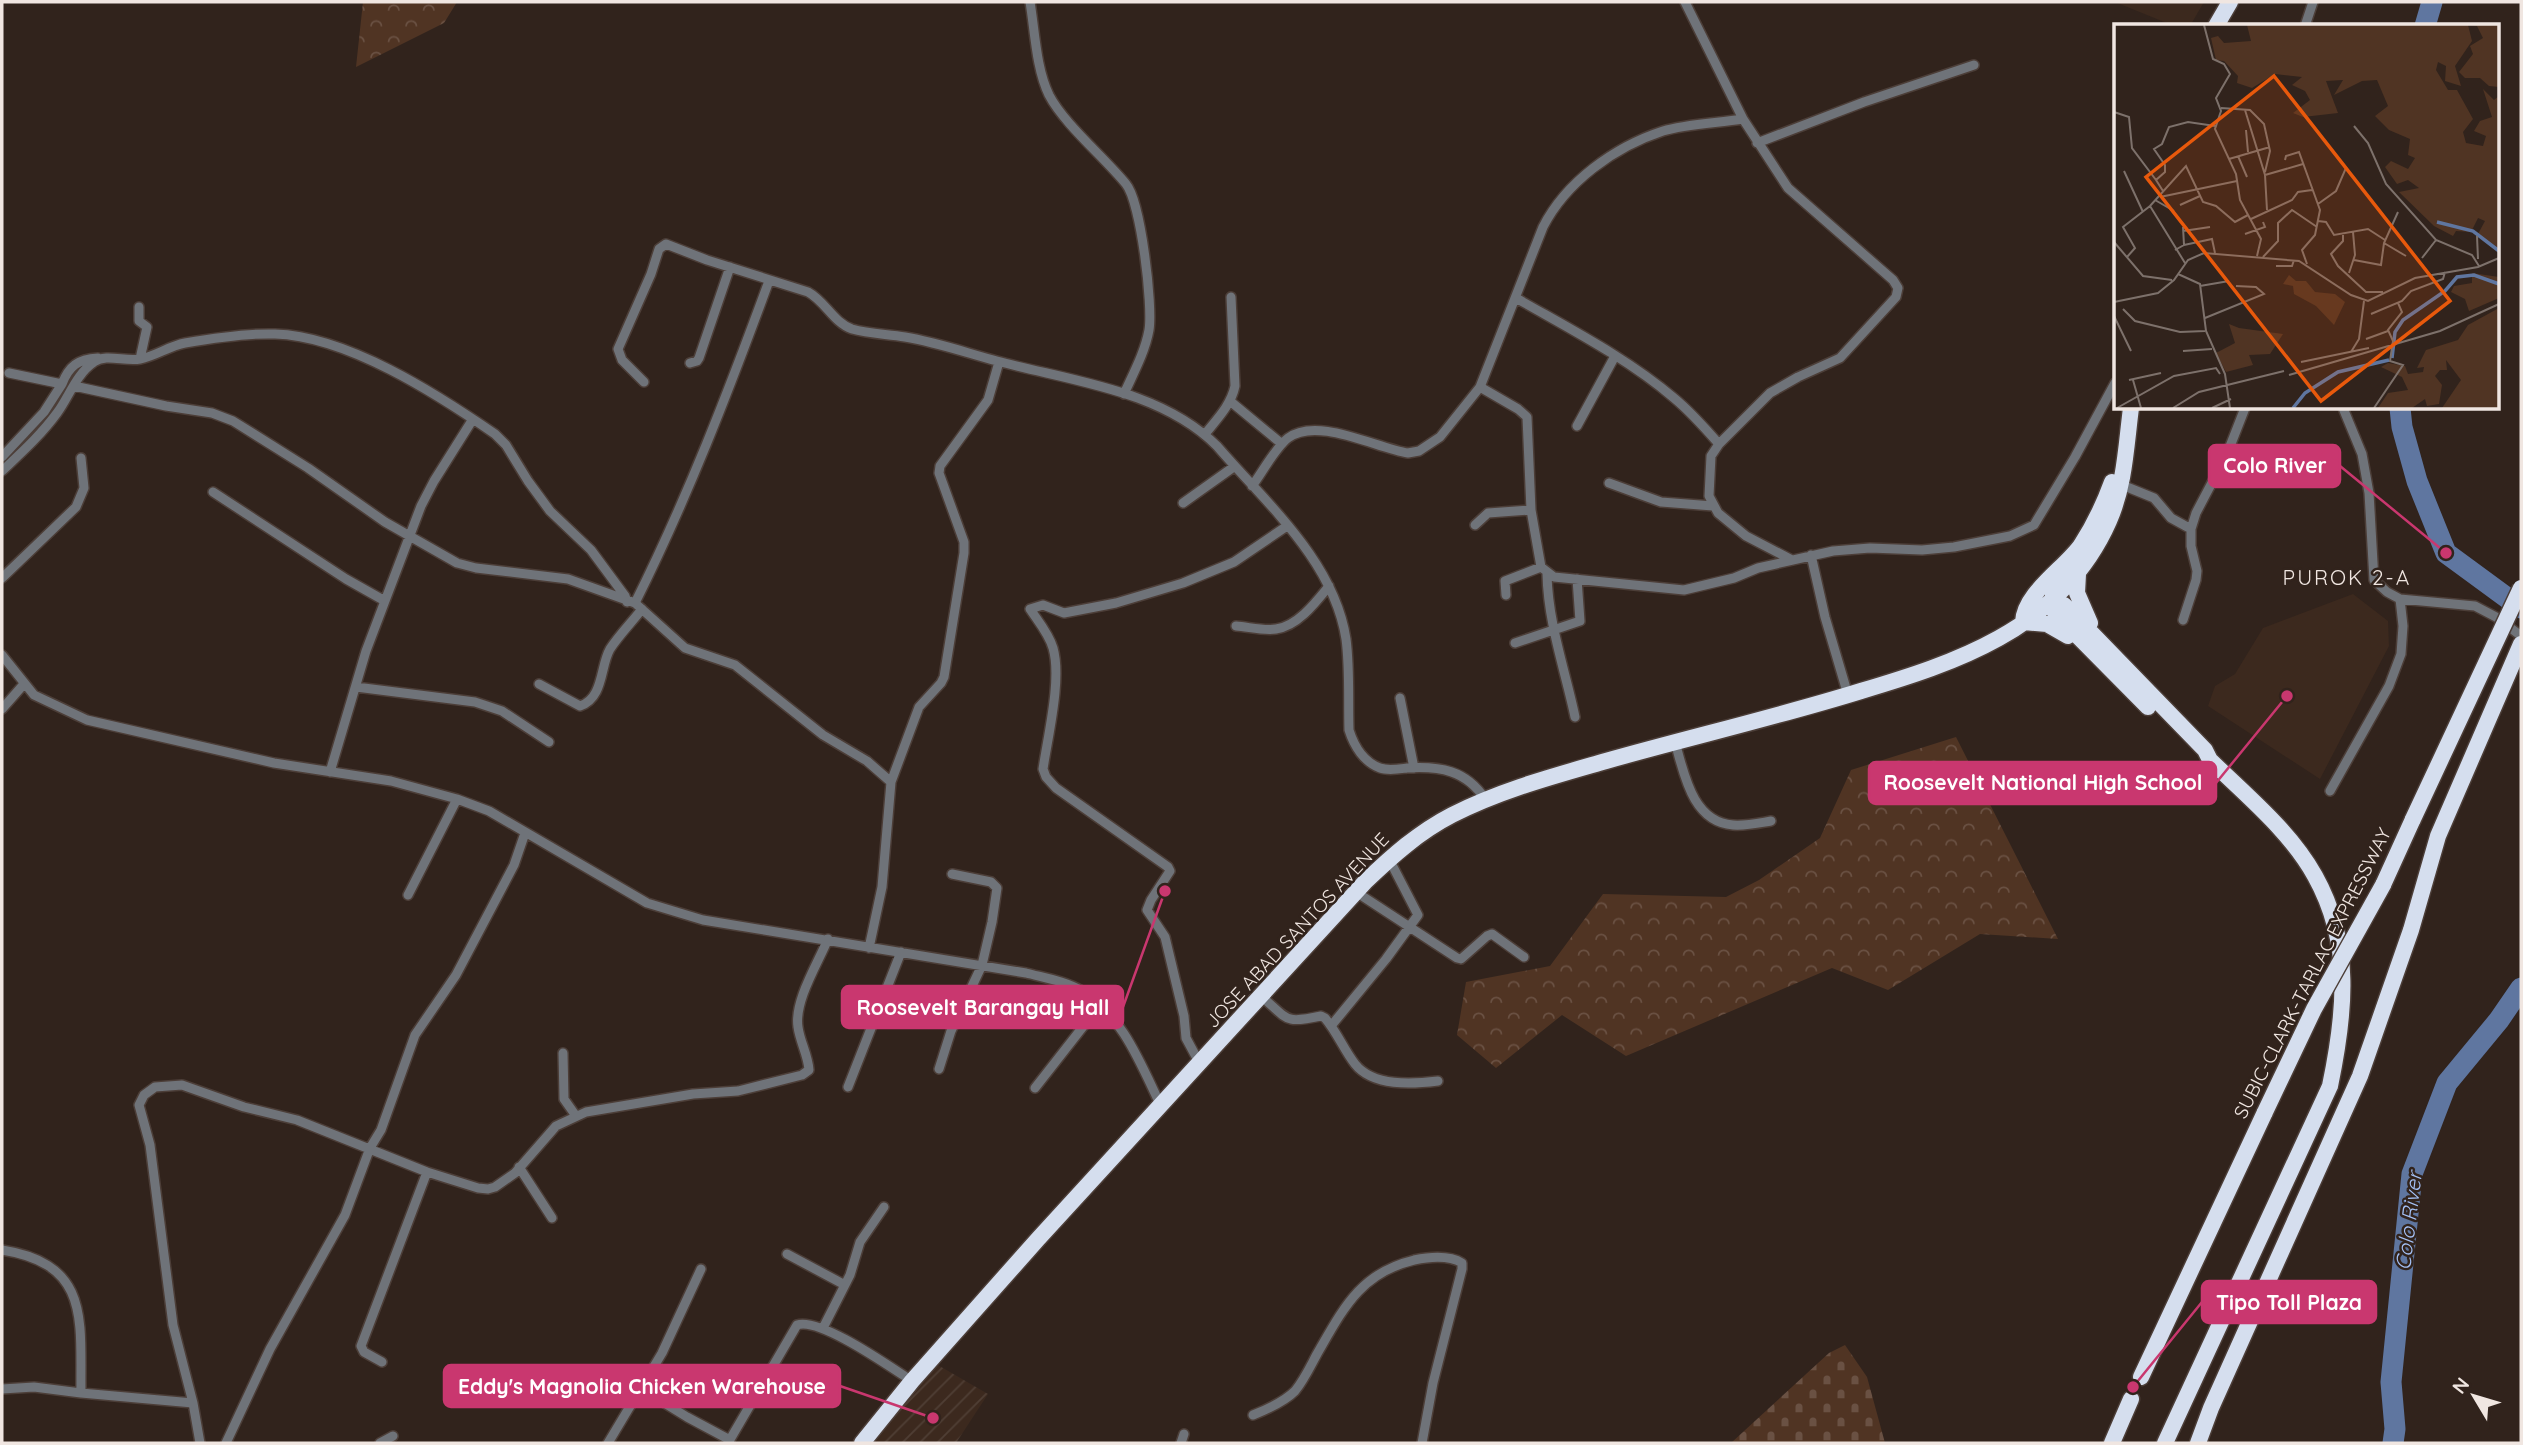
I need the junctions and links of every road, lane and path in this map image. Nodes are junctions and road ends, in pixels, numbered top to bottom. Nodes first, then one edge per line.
1 (1030, 2) edge
2 (1685, 2) edge
3 (2230, 2) edge
4 (2312, 2) edge
5 (2218, 24) edge
6 (2306, 24) edge
7 (1974, 65) dead end
8 (1743, 119) junction
9 (1757, 143) junction
10 (730, 267) junction
11 (769, 281) junction
12 (1231, 297) dead end
13 (1516, 298) junction
14 (139, 307) dead end
15 (1615, 356) junction
16 (100, 358) junction
17 (140, 359) junction
18 (999, 362) junction
19 (690, 363) dead end
20 (9, 373) dead end
21 (644, 382) dead end
22 (62, 384) junction
23 (2114, 385) edge
24 (74, 386) junction
25 (1480, 387) junction
26 (1124, 394) junction
27 (1230, 401) junction
28 (2131, 410) edge
29 (2244, 410) edge
30 (2344, 410) edge
31 (472, 419) junction
32 (1577, 426) dead end
33 (1205, 434) junction
34 (2126, 440) junction
35 (1282, 444) junction
36 (1719, 444) junction
37 (2, 457) edge
38 (81, 458) dead end
39 (1235, 466) junction
40 (2, 471) edge
41 (1609, 483) dead end
42 (2122, 485) junction
43 (1252, 486) junction
44 (213, 492) dead end
45 (1183, 503) dead end
46 (1713, 506) junction
47 (1531, 510) junction
48 (1475, 525) dead end
49 (1287, 526) junction
50 (2191, 529) junction
51 (411, 536) junction
52 (1811, 555) junction
53 (2071, 558) junction
54 (1792, 560) junction
55 (1544, 571) junction
56 (2078, 574) junction
57 (2, 578) edge
58 (1577, 579) junction
59 (1329, 586) junction
60 (2521, 588) edge
61 (1506, 595) dead end
62 (2400, 599) junction
63 (385, 601) junction
64 (2051, 602) junction
65 (635, 605) junction
66 (2183, 620) dead end
67 (2023, 622) junction
68 (1236, 626) dead end
69 (1554, 630) junction
70 (2521, 636) edge
71 (1515, 643) dead end
72 (2521, 644) edge
73 (2095, 646) junction
74 (2, 655) edge
75 (24, 684) junction
76 (539, 684) dead end
77 (356, 687) junction
78 (1848, 695) junction
79 (1400, 698) dead end
80 (2, 709) edge
81 (1574, 717) dead end
82 (549, 742) dead end
83 (1675, 742) junction
84 (1414, 768) junction
85 (330, 772) junction
86 (891, 782) junction
87 (2330, 791) dead end
88 (457, 799) junction
89 (1485, 799) junction
90 (1771, 821) dead end
91 (525, 833) junction
92 (1389, 859) junction
93 (951, 874) dead end
94 (1356, 892) junction
95 (408, 895) dead end
96 (1408, 928) junction
97 (828, 939) junction
98 (869, 948) junction
99 (901, 952) junction
100 (1524, 957) dead end
101 (982, 965) junction
102 (1261, 996) junction
103 (1100, 1004) junction
104 (1331, 1026) junction
105 (562, 1053) dead end
106 (1200, 1064) junction
107 (939, 1069) dead end
108 (1438, 1081) dead end
109 (848, 1087) dead end
110 (1034, 1088) dead end
111 (1161, 1106) junction
112 (576, 1116) junction
113 (370, 1149) junction
114 (519, 1167) junction
115 (427, 1172) junction
116 (884, 1207) dead end
117 (552, 1218) dead end
118 (2, 1250) edge
119 (787, 1254) dead end
120 (701, 1269) dead end
121 (845, 1285) junction
122 (823, 1328) junction
123 (382, 1362) dead end
124 (2141, 1377) dead end
125 (912, 1381) junction
126 (640, 1388) junction
127 (2, 1389) edge
128 (81, 1393) junction
129 (2131, 1399) dead end
130 (2187, 1401) junction
131 (193, 1403) junction
132 (1253, 1415) dead end
133 (393, 1436) dead end
134 (729, 1442) edge
135 (200, 1443) edge
136 (226, 1443) edge
137 (380, 1443) edge
138 (608, 1443) edge
139 (862, 1443) edge
140 (1422, 1443) edge
141 (2112, 1443) edge
142 (2159, 1443) edge
143 (2165, 1443) edge
144 (2198, 1443) edge

1 - 26 street
2 - 8 street
3 - 5 highway
4 - 6 street
7 - 9 street
8 - 9 street
8 - 13 street
9 - 36 street
10 - 11 street
10 - 19 street
10 - 21 street
11 - 18 street
11 - 65 street
12 - 27 street
13 - 15 street
13 - 25 street
14 - 17 street
15 - 32 street
15 - 36 street
16 - 17 street
16 - 22 street
16 - 24 street
17 - 31 street
18 - 26 street
18 - 86 street
20 - 22 street
22 - 37 street
23 - 52 street
24 - 40 street
24 - 51 street
25 - 35 street
25 - 47 street
26 - 33 street
27 - 33 street
27 - 35 street
28 - 34 highway, JOSE ABAD SANTOS AVENUE
29 - 50 street
30 - 62 street
31 - 51 street
31 - 65 street
33 - 39 street
34 - 42 highway, JOSE ABAD SANTOS AVENUE
34 - 53 highway, JOSE ABAD SANTOS AVENUE
35 - 43 street
36 - 46 street
38 - 57 street
39 - 43 street
39 - 45 street
41 - 46 street
42 - 50 street
42 - 56 highway, JOSE ABAD SANTOS AVENUE
43 - 49 street
44 - 63 street
46 - 54 street
47 - 48 street
47 - 55 street
49 - 59 street
49 - 106 street
50 - 66 street
51 - 63 street
51 - 65 street
52 - 54 street
52 - 78 street
53 - 64 highway
53 - 67 highway, JOSE ABAD SANTOS AVENUE
54 - 58 street
55 - 58 street
55 - 61 street
55 - 69 street
56 - 64 highway, JOSE ABAD SANTOS AVENUE
56 - 73 highway
58 - 69 street
59 - 68 street
59 - 84 street
60 - 124 highway, SUBIC-CLARK-TARLAC EXPRESSWAY, bridge
62 - 70 street
62 - 87 street
63 - 77 street
64 - 67 highway, JOSE ABAD SANTOS AVENUE
64 - 73 highway
65 - 76 street
65 - 86 street
67 - 73 highway
67 - 78 highway, JOSE ABAD SANTOS AVENUE
69 - 71 street
69 - 81 street
72 - 144 highway
73 - 130 highway
74 - 75 street
75 - 80 street
75 - 85 street
77 - 82 street
77 - 85 street
78 - 83 highway, JOSE ABAD SANTOS AVENUE
79 - 84 street
83 - 89 highway, JOSE ABAD SANTOS AVENUE
83 - 90 street
84 - 89 street
85 - 88 street
86 - 98 street
88 - 91 street
88 - 95 street
89 - 92 highway, JOSE ABAD SANTOS AVENUE
91 - 97 street
91 - 113 street
92 - 94 highway, JOSE ABAD SANTOS AVENUE
92 - 96 street
93 - 101 street
94 - 96 street
94 - 102 highway, JOSE ABAD SANTOS AVENUE
96 - 100 street
96 - 104 street
97 - 98 street
97 - 112 street
98 - 99 street
99 - 101 street
99 - 109 street
101 - 103 street
101 - 107 street
102 - 104 street
102 - 106 highway, JOSE ABAD SANTOS AVENUE
103 - 110 street
103 - 111 street
104 - 108 street
105 - 112 street
106 - 111 highway, JOSE ABAD SANTOS AVENUE
111 - 125 highway, JOSE ABAD SANTOS AVENUE
112 - 114 street
113 - 115 street
113 - 131 street
113 - 136 street
114 - 115 street
114 - 117 street
115 - 123 street
116 - 121 street
118 - 128 street
119 - 121 street
120 - 126 street
121 - 122 street
122 - 125 street
122 - 134 street
125 - 139 highway, JOSE ABAD SANTOS AVENUE
126 - 134 street
126 - 138 street
127 - 128 street
128 - 131 street
129 - 141 highway
130 - 142 highway
130 - 143 highway
131 - 135 street
132 - 140 street
133 - 137 street

